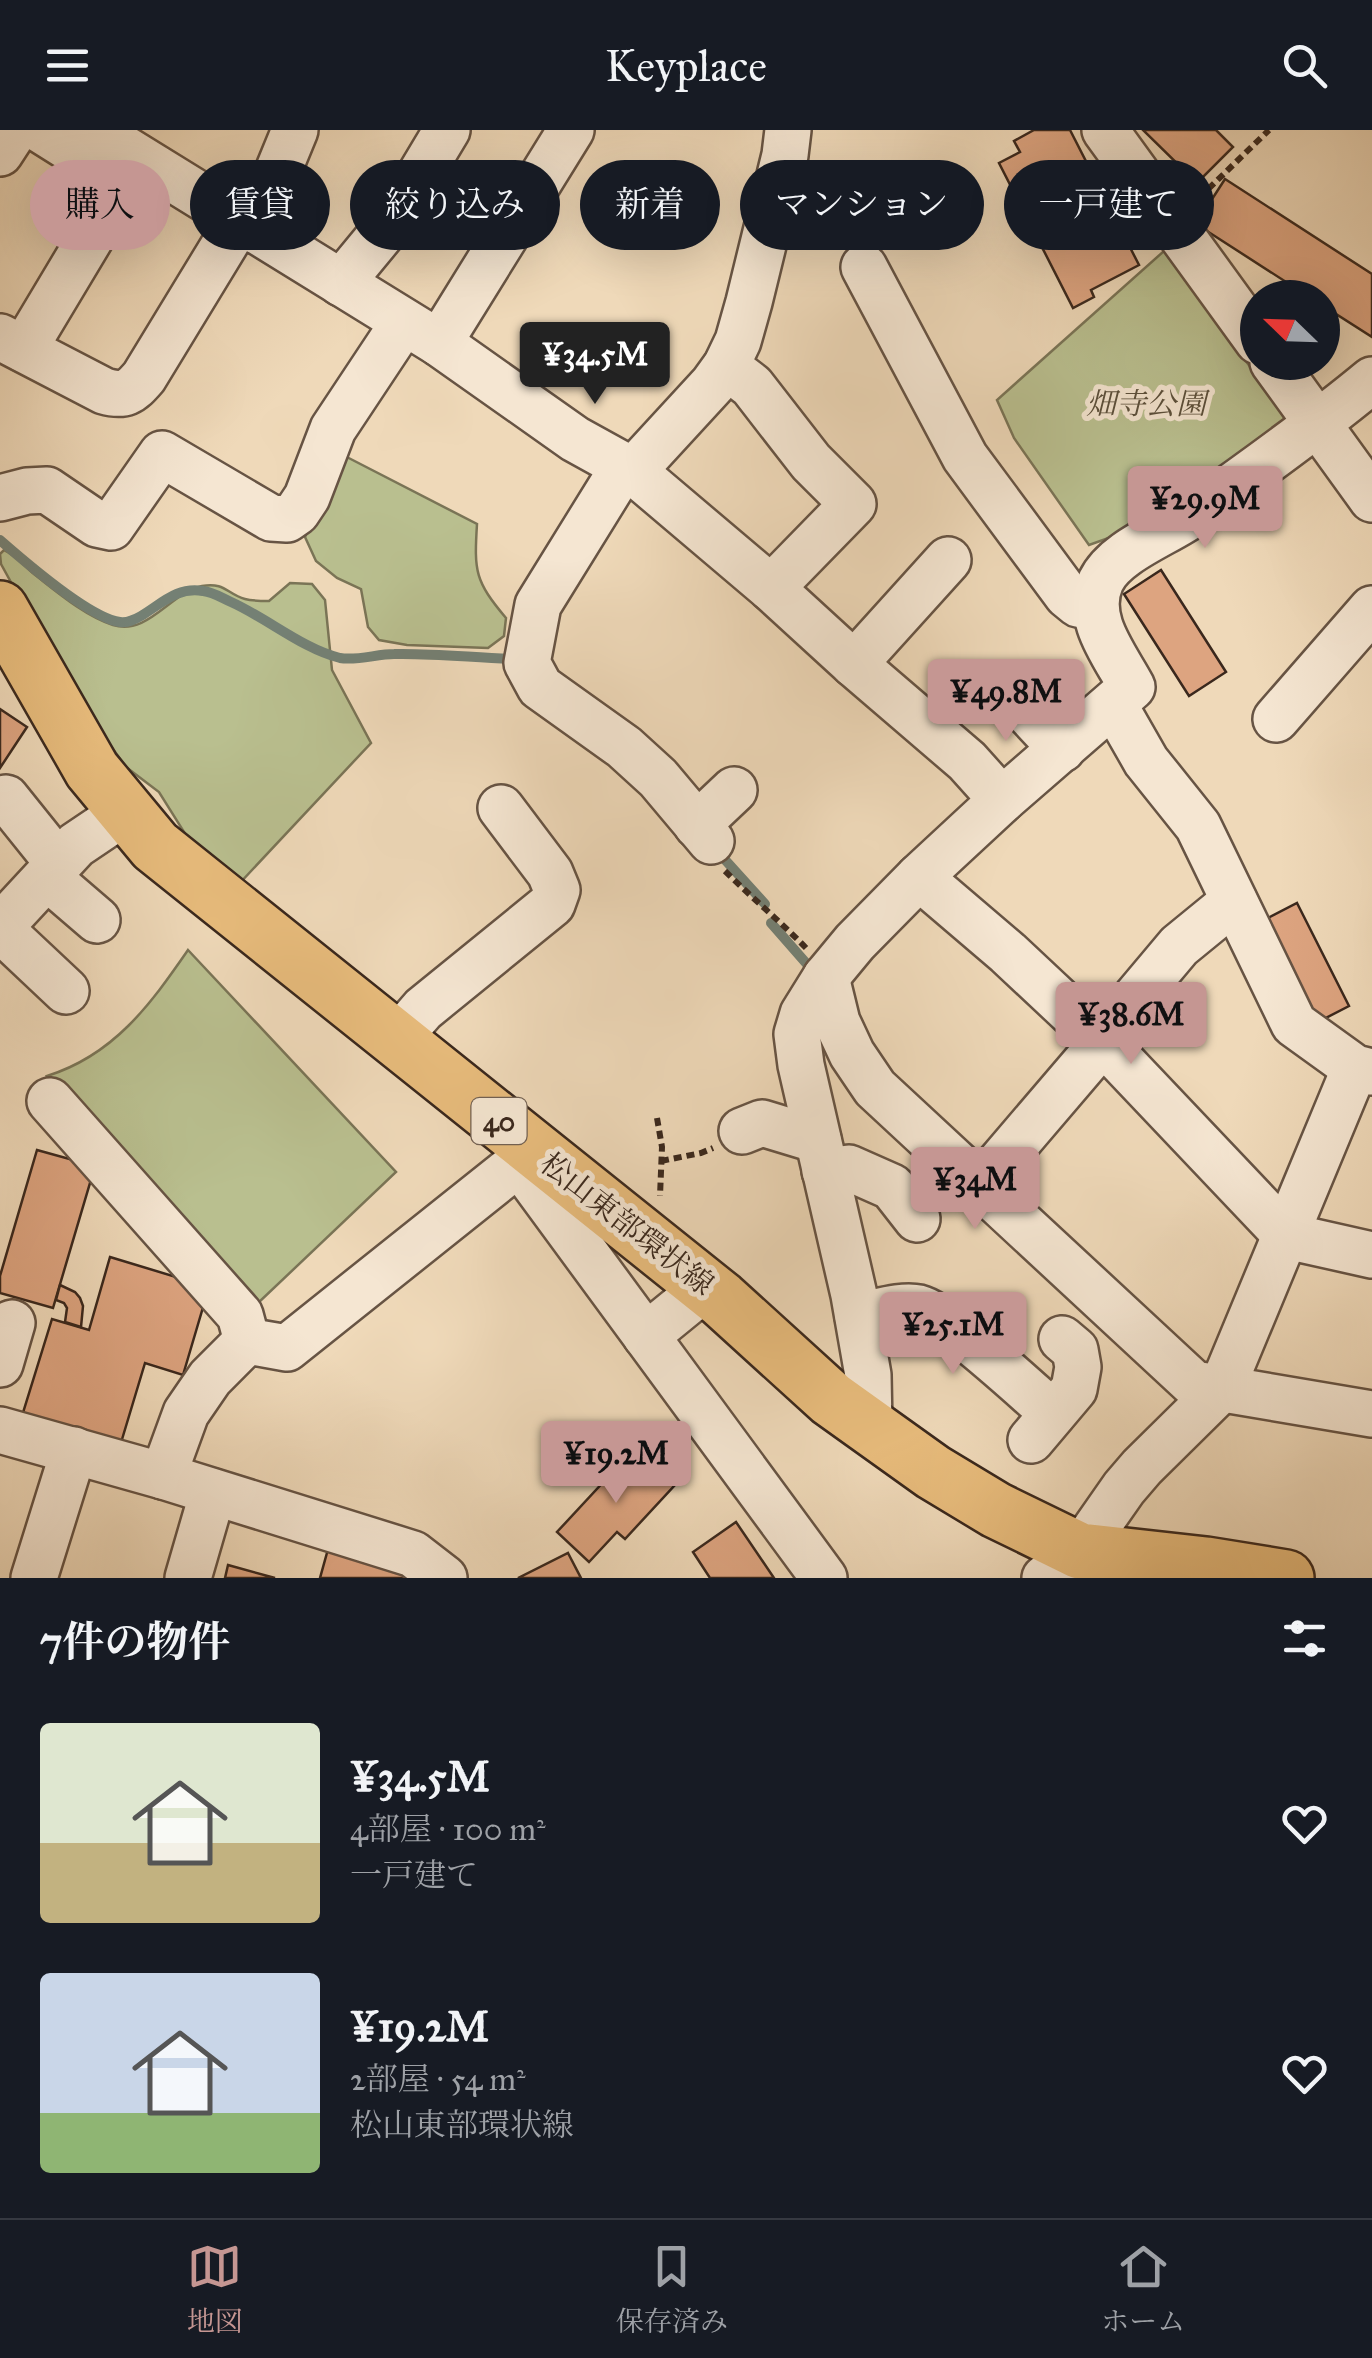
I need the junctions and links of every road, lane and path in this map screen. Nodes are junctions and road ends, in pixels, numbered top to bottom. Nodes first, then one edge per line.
1 (16, 130) edge
2 (40, 130) edge
3 (94, 130) edge
4 (295, 130) edge
5 (446, 130) edge
6 (571, 130) edge
7 (788, 130) edge
8 (1105, 130) edge
9 (1269, 130) edge
10 (0, 153) edge
11 (143, 158) edge
12 (279, 160) edge
13 (1127, 160) edge
14 (1214, 182) edge
15 (190, 194) edge
16 (227, 250) edge
17 (274, 250) edge
18 (1192, 250) edge
19 (341, 284) junction
20 (870, 294) dead end
21 (1240, 316) edge
22 (422, 332) junction
23 (12, 343) edge
24 (726, 366) junction
25 (1286, 380) edge
26 (1372, 380) edge
27 (1318, 425) junction
28 (629, 469) junction
29 (0, 498) edge
30 (1372, 499) edge
31 (948, 560) dead end
32 (772, 588) junction
33 (1096, 607) junction
34 (1372, 608) edge
35 (0, 609) edge
36 (854, 664) junction
37 (1005, 688) dead end
38 (1114, 705) junction
39 (1276, 718) dead end
40 (1062, 750) junction
41 (734, 790) dead end
42 (6, 798) dead end
43 (1002, 800) junction
44 (501, 808) dead end
45 (125, 812) junction
46 (704, 833) junction
47 (53, 870) junction
48 (919, 877) junction
49 (1234, 900) junction
50 (97, 920) dead end
51 (0, 928) edge
52 (826, 978) junction
53 (66, 992) dead end
54 (397, 1040) junction
55 (1103, 1042) junction
56 (1364, 1070) edge
57 (50, 1101) dead end
58 (657, 1118) dead end
59 (742, 1131) joint
60 (822, 1156) junction
61 (527, 1157) junction
62 (661, 1160) junction
63 (980, 1186) junction
64 (917, 1219) dead end
65 (1286, 1236) junction
66 (654, 1244) junction
67 (1372, 1256) edge
68 (706, 1287) junction
69 (858, 1316) junction
70 (646, 1336) junction
71 (1062, 1338) dead end
72 (248, 1341) junction
73 (1222, 1388) junction
74 (1372, 1414) edge
75 (869, 1427) junction
76 (0, 1430) edge
77 (74, 1450) junction
78 (164, 1476) junction
79 (213, 1492) junction
80 (1062, 1565) edge
81 (34, 1578) edge
82 (188, 1578) edge
83 (444, 1578) edge
84 (824, 1578) edge
85 (1286, 1578) edge

1 - 10 street
2 - 11 street
3 - 11 street
4 - 12 street
5 - 19 street
6 - 22 street
7 - 24 street
8 - 13 street
9 - 14 path
11 - 15 street
11 - 23 street
16 - 23 street
17 - 19 street
18 - 21 street
19 - 22 street
20 - 33 street
22 - 28 street
22 - 29 street
24 - 28 street
24 - 32 street
25 - 27 street
26 - 27 street
27 - 30 street
27 - 33 street
28 - 32 street
28 - 46 street
31 - 36 street
32 - 36 street
33 - 38 street
34 - 39 street
35 - 45 main road, 松山東部環状線 / 40
36 - 43 street
37 - 40 street
38 - 40 street
38 - 49 street
40 - 43 street
41 - 46 street
42 - 47 street
43 - 48 street
44 - 54 street
45 - 47 street
45 - 54 main road, 松山東部環状線 / 40
46 - 52 path
47 - 50 street
47 - 51 street
48 - 52 street
48 - 55 street
49 - 55 street
49 - 56 street
51 - 53 street
52 - 60 street
52 - 63 street
54 - 61 main road, 松山東部環状線 / 40
55 - 63 street
55 - 65 street
56 - 65 street
57 - 72 street
58 - 62 path
59 - 60 street
59 - 62 path
60 - 64 street
60 - 69 street
61 - 66 main road, 松山東部環状線 / 40
61 - 70 street
61 - 72 street
62 - 66 path
63 - 73 street
65 - 67 street
65 - 73 street
66 - 68 main road, 松山東部環状線 / 40
68 - 70 street
68 - 75 main road, 松山東部環状線 / 40
69 - 71 street
69 - 75 street
70 - 84 street
72 - 78 street
73 - 74 street
73 - 80 street
75 - 80 main road, 松山東部環状線 / 40
76 - 77 street
77 - 78 street
77 - 81 street
78 - 79 street
79 - 82 street
79 - 83 street
80 - 85 main road, 松山東部環状線 / 40

